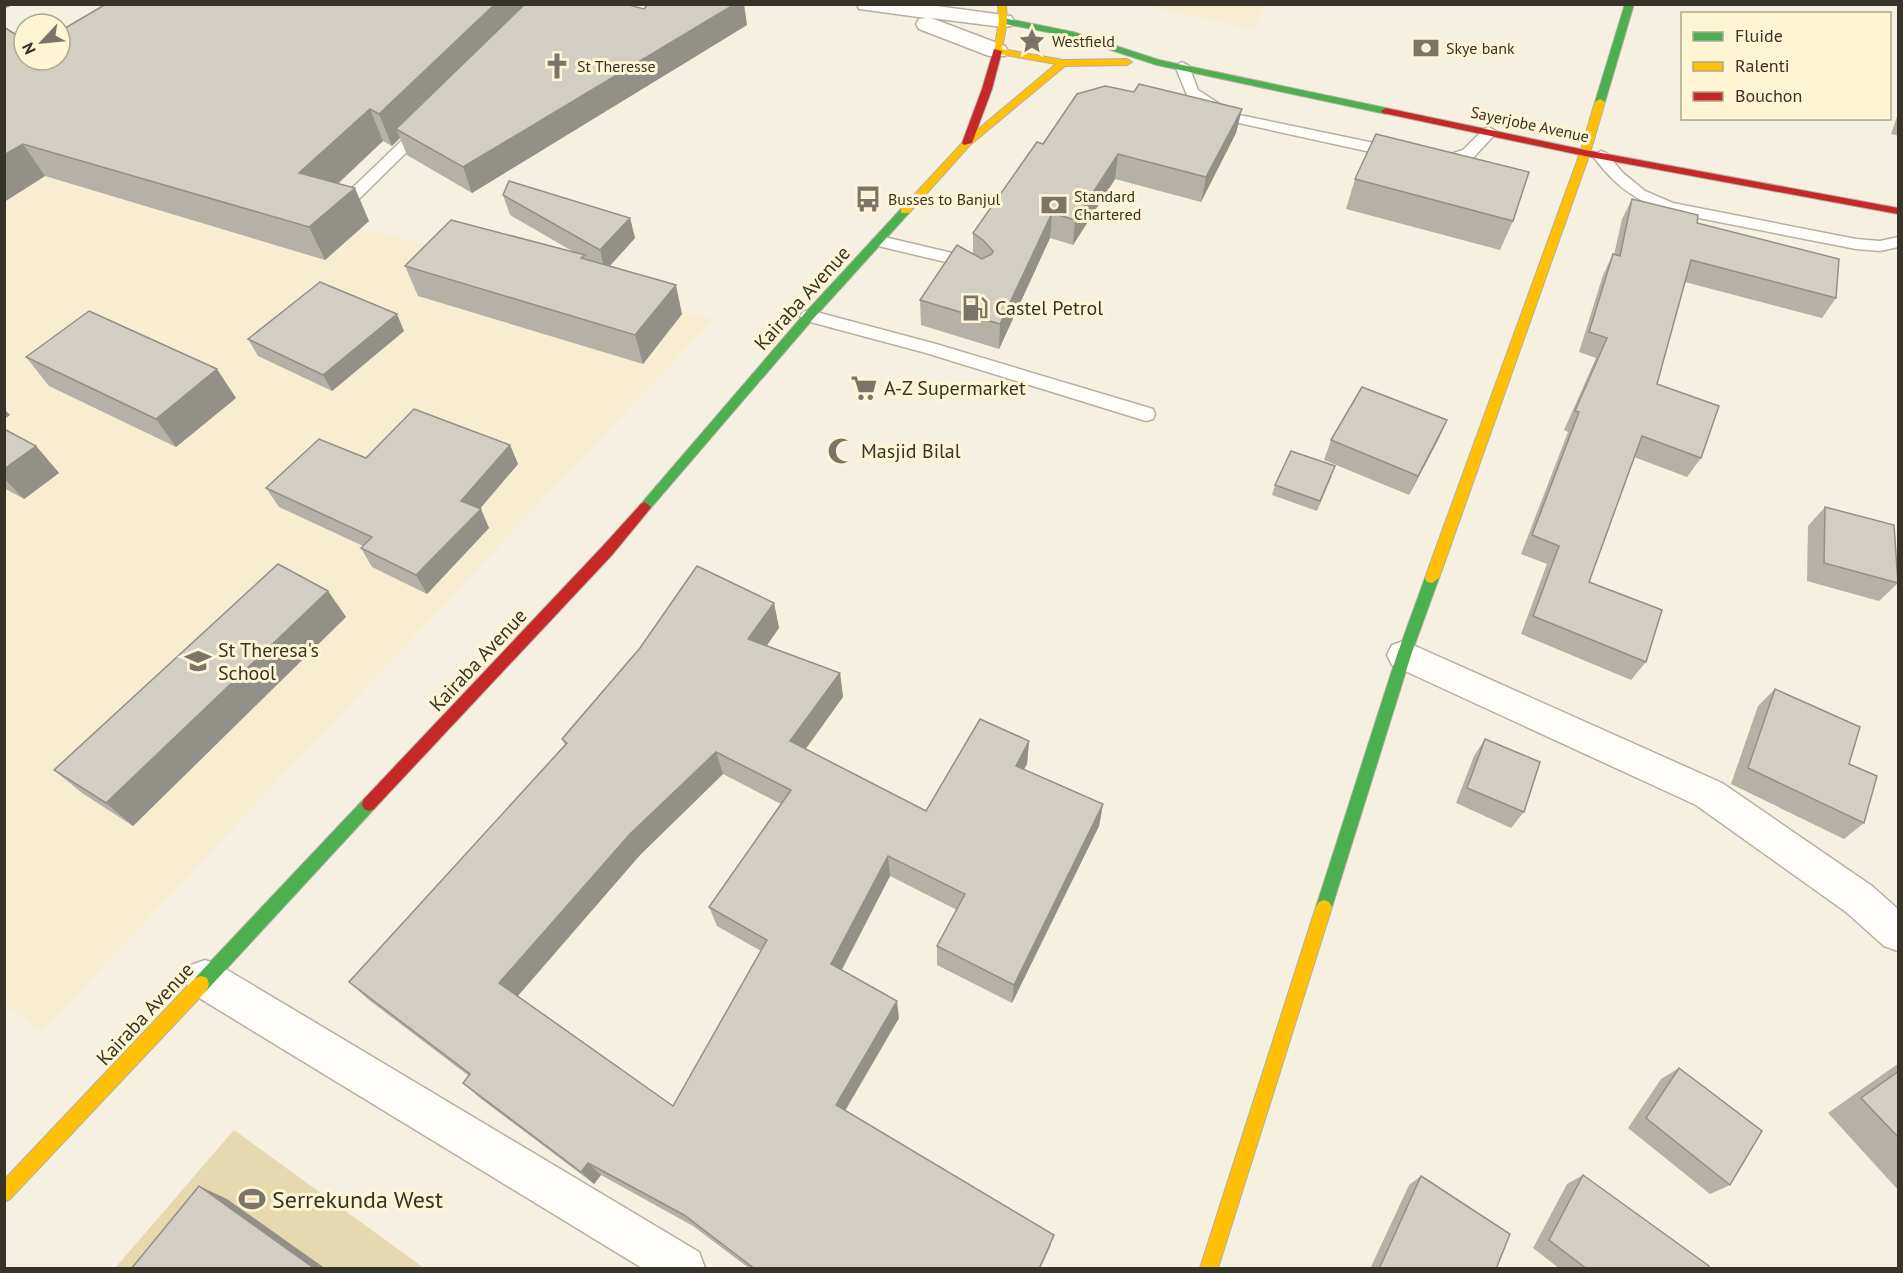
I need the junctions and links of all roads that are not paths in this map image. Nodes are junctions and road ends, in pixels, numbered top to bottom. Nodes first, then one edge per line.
1 (1630, 4) edge
2 (877, 7) edge
3 (1003, 13) edge
4 (1062, 15) dead end
5 (1070, 34) junction
6 (997, 51) junction
7 (1156, 62) junction
8 (1063, 63) junction
9 (1182, 66) junction
10 (438, 113) edge
11 (1490, 132) junction
12 (967, 143) junction
13 (1593, 154) junction
14 (352, 197) dead end
15 (1899, 211) edge
16 (880, 241) junction
17 (1899, 242) edge
18 (982, 277) edge
19 (810, 316) junction
20 (942, 331) edge
21 (930, 348) junction
22 (1146, 414) dead end
23 (1404, 655) junction
24 (1899, 933) edge
25 (205, 979) junction
26 (4, 1193) edge
27 (683, 1269) edge
28 (1209, 1269) edge

1 - 13 street
2 - 3 street
2 - 6 street
3 - 5 street, Sayerjobe Avenue
3 - 6 street, Kairaba Avenue
4 - 5 street
5 - 7 street, Sayerjobe Avenue
5 - 8 street
6 - 8 street, Sayerjobe Avenue
6 - 12 street, Kairaba Avenue
7 - 8 street, Sayerjobe Avenue
7 - 9 street, Sayerjobe Avenue
8 - 12 street, Kairaba Avenue
9 - 11 street, Sayerjobe Avenue
9 - 11 lane
10 - 14 lane
11 - 13 street, Sayerjobe Avenue
12 - 16 street, Kairaba Avenue
13 - 15 street, Sayerjobe Avenue
13 - 17 lane
13 - 23 street
16 - 18 lane
16 - 19 street, Kairaba Avenue
19 - 21 lane
19 - 25 street, Kairaba Avenue
20 - 21 lane
21 - 22 lane
23 - 24 street
23 - 28 street
25 - 26 street, Kairaba Avenue
25 - 27 street

